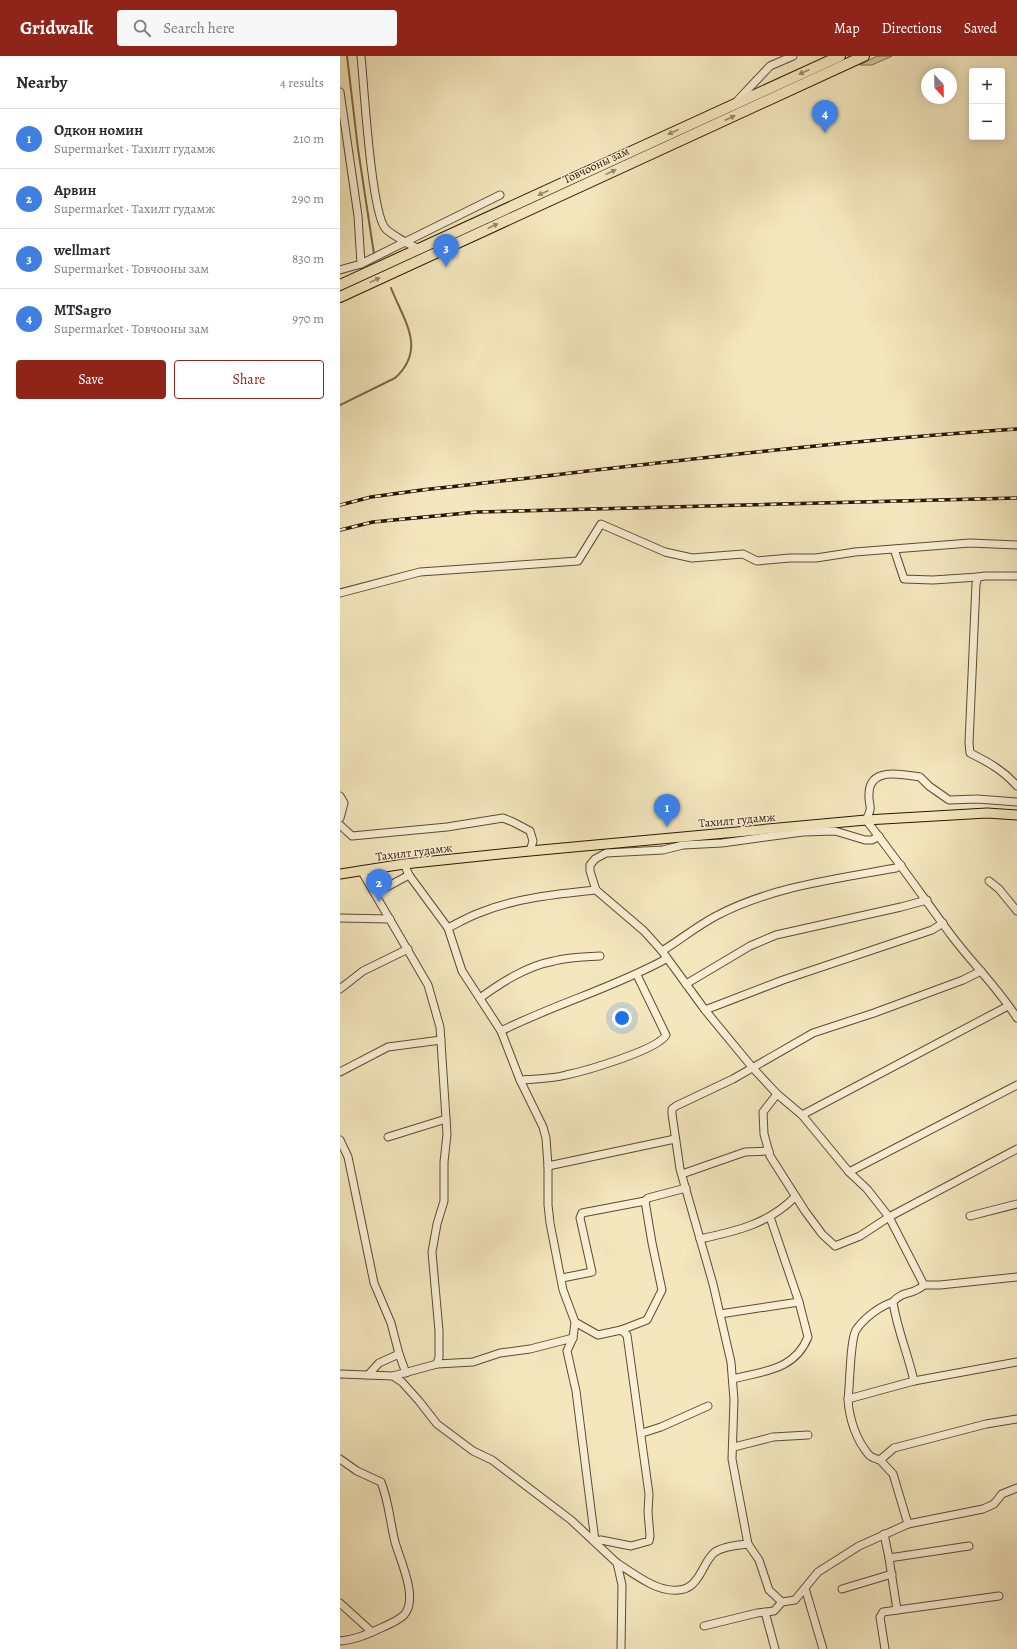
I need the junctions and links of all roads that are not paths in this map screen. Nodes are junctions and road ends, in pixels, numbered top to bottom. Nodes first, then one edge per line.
1 (361, 56) edge
2 (793, 56) edge
3 (864, 56) edge
4 (835, 57) edge
5 (340, 92) edge
6 (733, 106) junction
7 (500, 195) dead end
8 (405, 242) junction
9 (419, 249) junction
10 (361, 264) junction
11 (340, 270) edge
12 (340, 286) edge
13 (340, 297) edge
14 (1017, 545) edge
15 (894, 549) junction
16 (1017, 576) edge
17 (978, 577) junction
18 (340, 593) edge
19 (1017, 786) edge
20 (340, 796) edge
21 (1017, 802) edge
22 (1017, 815) edge
23 (340, 818) edge
24 (866, 820) junction
25 (340, 825) edge
26 (879, 836) junction
27 (684, 840) junction
28 (615, 848) junction
29 (530, 851) junction
30 (404, 864) junction
31 (901, 865) junction
32 (361, 870) junction
33 (340, 874) edge
34 (409, 875) junction
35 (989, 881) dead end
36 (372, 888) junction
37 (596, 890) junction
38 (927, 900) junction
39 (1017, 911) edge
40 (340, 918) edge
41 (390, 919) junction
42 (943, 923) junction
43 (448, 928) junction
44 (408, 949) junction
45 (662, 951) junction
46 (600, 956) dead end
47 (666, 959) junction
48 (981, 971) junction
49 (637, 975) junction
50 (686, 984) junction
51 (340, 989) edge
52 (480, 998) junction
53 (1008, 1006) junction
54 (705, 1010) junction
55 (1017, 1018) edge
56 (501, 1030) junction
57 (441, 1040) junction
58 (752, 1067) junction
59 (340, 1072) edge
60 (520, 1080) junction
61 (1017, 1085) edge
62 (777, 1094) junction
63 (802, 1116) junction
64 (446, 1119) junction
65 (388, 1137) dead end
66 (675, 1139) junction
67 (340, 1140) edge
68 (1017, 1148) edge
69 (769, 1151) junction
70 (548, 1166) junction
71 (850, 1172) junction
72 (682, 1174) junction
73 (686, 1188) junction
74 (795, 1197) junction
75 (645, 1202) junction
76 (1017, 1204) edge
77 (970, 1216) dead end
78 (770, 1217) junction
79 (889, 1217) junction
80 (700, 1239) junction
81 (1017, 1277) edge
82 (562, 1278) junction
83 (924, 1285) junction
84 (799, 1302) junction
85 (893, 1302) junction
86 (720, 1314) junction
87 (575, 1322) junction
88 (622, 1330) junction
89 (573, 1338) junction
90 (399, 1354) junction
91 (1017, 1362) edge
92 (437, 1364) junction
93 (406, 1373) junction
94 (340, 1374) edge
95 (368, 1376) junction
96 (393, 1376) junction
97 (733, 1379) junction
98 (914, 1381) junction
99 (848, 1399) junction
100 (708, 1406) dead end
101 (1017, 1419) edge
102 (642, 1433) junction
103 (808, 1435) dead end
104 (734, 1446) junction
105 (340, 1459) edge
106 (880, 1460) junction
107 (1017, 1488) edge
108 (908, 1524) junction
109 (884, 1534) junction
110 (595, 1541) junction
111 (748, 1544) junction
112 (969, 1546) dead end
113 (889, 1558) junction
114 (617, 1563) junction
115 (892, 1574) junction
116 (805, 1588) junction
117 (842, 1589) dead end
118 (999, 1596) dead end
119 (782, 1602) junction
120 (340, 1603) edge
121 (897, 1610) junction
122 (765, 1612) junction
123 (704, 1626) dead end
124 (372, 1632) junction
125 (340, 1641) edge
126 (621, 1649) edge
127 (775, 1649) edge
128 (823, 1649) edge
129 (885, 1649) edge

1 - 8 street
2 - 6 street
13 -> 3 highway, Товчооны зам
4 -> 6 highway, Товчооны зам
5 - 10 street
6 -> 9 highway, Товчооны зам
7 - 8 street
8 - 9 street
8 - 10 street
9 - 12 highway, Товчооны зам
10 - 11 street
14 - 15 street
15 - 17 street
15 - 18 street
16 - 17 street
17 - 19 street
20 - 23 street
21 - 24 street
22 - 24 main road, Тахилт гудамж
24 - 26 street
24 - 27 main road, Тахилт гудамж
25 - 29 street
26 - 27 street
26 - 31 street
27 - 28 main road, Тахилт гудамж
28 - 29 main road, Тахилт гудамж
28 - 37 street
29 - 30 main road, Тахилт гудамж
30 - 32 main road, Тахилт гудамж
30 - 34 street
31 - 38 street
31 - 45 street
32 - 33 main road, Тахилт гудамж
32 - 36 street
34 - 36 street
34 - 43 street
35 - 39 street
36 - 41 street
37 - 43 street
37 - 45 street
38 - 42 street
38 - 50 street
40 - 41 street
41 - 44 street
42 - 48 street
42 - 54 street
43 - 52 street
44 - 51 street
44 - 57 street
45 - 47 street
46 - 52 street
47 - 49 street
47 - 50 street
48 - 53 street
48 - 58 street
49 - 56 street
49 - 60 street
50 - 54 street
52 - 56 street
53 - 55 street
53 - 63 street
54 - 58 street
56 - 60 street
57 - 59 street
57 - 64 street
58 - 62 street
58 - 66 street
60 - 70 street
61 - 71 street
62 - 63 street
62 - 69 street
63 - 71 street
64 - 65 street
64 - 92 street
66 - 70 street
66 - 72 street
67 - 90 street
68 - 79 street
69 - 72 street
69 - 74 street
70 - 82 street
71 - 79 street
72 - 73 street
73 - 75 street
73 - 80 street
74 - 78 street
74 - 79 street
75 - 82 street
75 - 88 street
76 - 77 street
78 - 80 street
78 - 84 street
79 - 83 street
80 - 86 street
81 - 83 street
82 - 87 street
83 - 85 street
84 - 86 street
84 - 97 street
85 - 98 street
85 - 99 street
86 - 97 street
87 - 88 street
87 - 89 street
88 - 102 street
89 - 92 street
89 - 110 street
90 - 93 street
90 - 95 street
91 - 98 street
92 - 93 street
93 - 96 street
94 - 95 street
95 - 96 street
96 - 110 street
97 - 104 street
98 - 99 street
99 - 106 street
100 - 102 street
101 - 106 street
102 - 110 street
103 - 104 street
104 - 111 street
105 - 124 street
106 - 108 street
107 - 108 street
108 - 109 street
109 - 113 street
109 - 116 street
110 - 114 street
111 - 114 street
111 - 119 street
112 - 113 street
113 - 115 street
114 - 126 street
115 - 117 street
115 - 121 street
116 - 119 street
116 - 128 street
118 - 121 street
119 - 122 street
120 - 124 street
121 - 129 street
122 - 123 street
122 - 127 street
124 - 125 street

